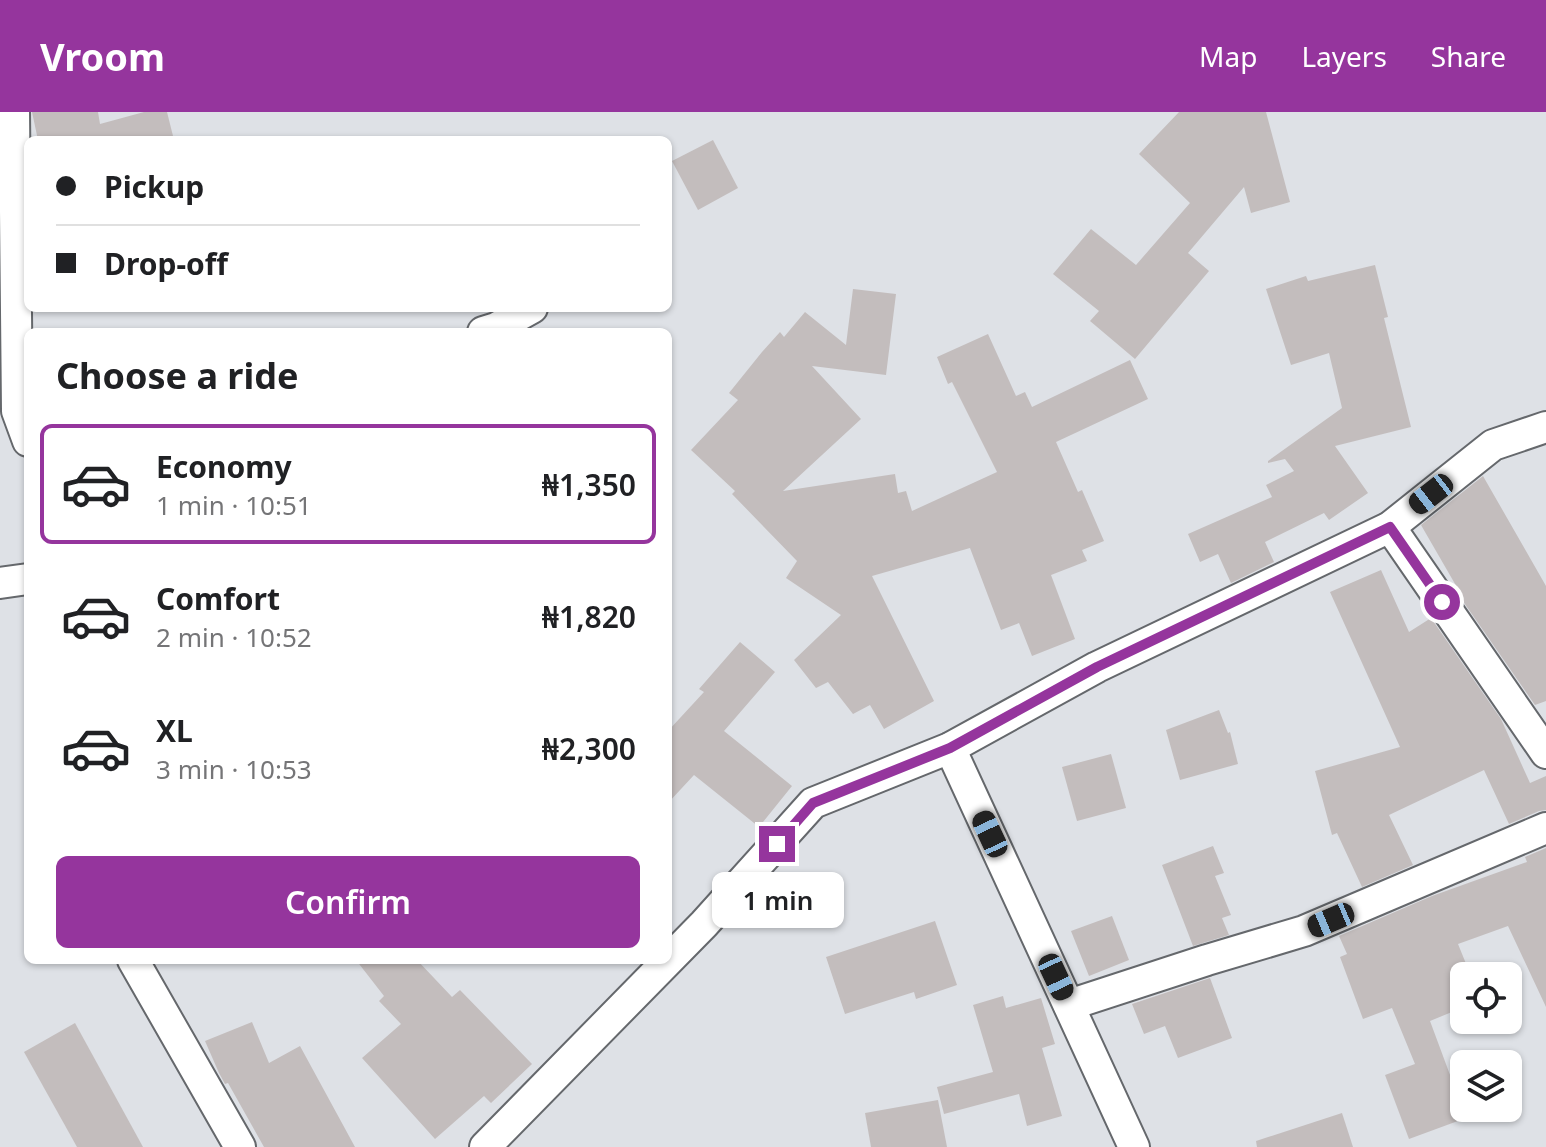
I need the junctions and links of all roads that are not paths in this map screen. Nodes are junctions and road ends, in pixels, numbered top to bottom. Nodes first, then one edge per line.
1 (14, 112) edge
2 (525, 312) edge
3 (496, 328) edge
4 (15, 411) edge
5 (1546, 427) edge
6 (24, 432) edge
7 (1390, 527) junction
8 (24, 580) edge
9 (0, 583) edge
10 (950, 748) junction
11 (1546, 753) edge
12 (1546, 828) edge
13 (672, 957) edge
14 (135, 964) edge
15 (665, 964) edge
16 (1069, 1005) junction
17 (240, 1147) edge
18 (485, 1147) edge
19 (1134, 1147) edge

1 - 4 street
2 - 3 street
4 - 6 street
5 - 7 street
7 - 10 street
7 - 11 street
8 - 9 street
10 - 13 street
10 - 16 street
12 - 16 street
14 - 17 street
15 - 18 street
16 - 19 street

